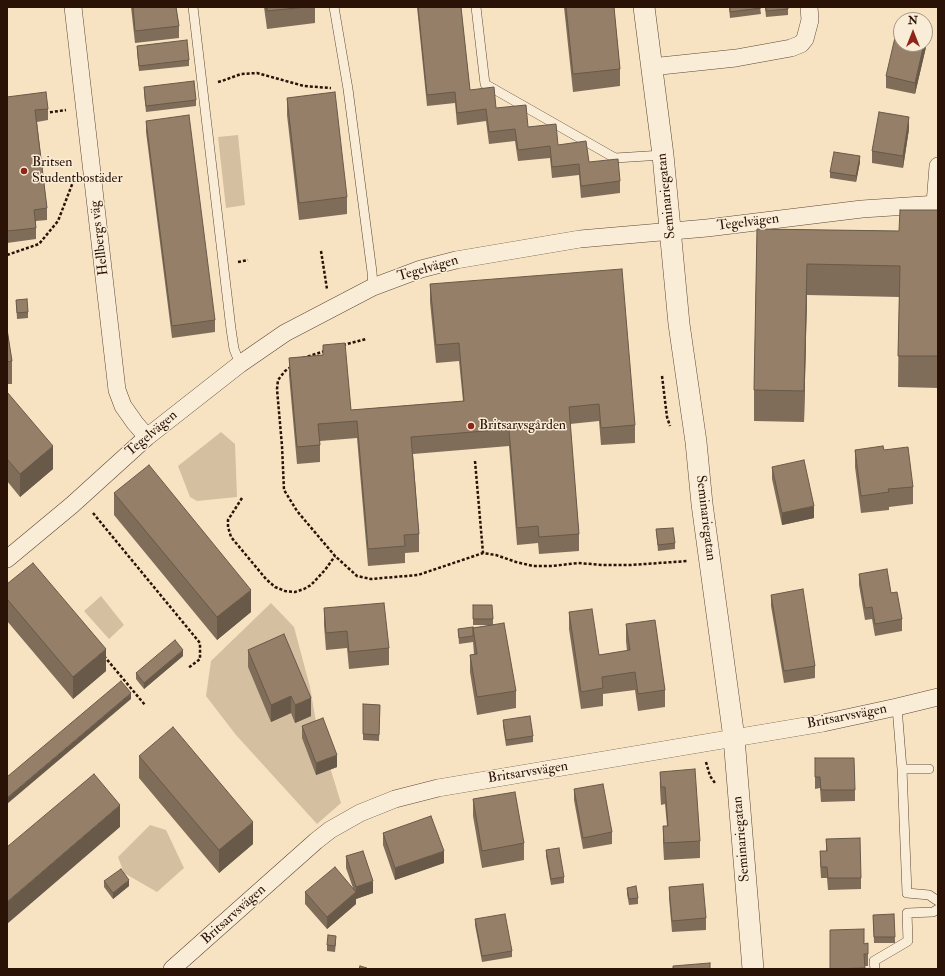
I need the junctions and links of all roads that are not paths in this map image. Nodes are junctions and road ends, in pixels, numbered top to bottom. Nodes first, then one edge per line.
1 (73, 7) edge
2 (193, 7) edge
3 (334, 7) edge
4 (476, 7) edge
5 (644, 7) edge
6 (809, 7) edge
7 (651, 67) junction
8 (663, 155) junction
9 (938, 166) edge
10 (936, 204) edge
11 (671, 231) junction
12 (373, 287) junction
13 (240, 364) junction
14 (147, 437) junction
15 (7, 559) edge
16 (938, 697) edge
17 (897, 708) junction
18 (734, 738) junction
19 (902, 769) junction
20 (929, 769) dead end
21 (938, 901) edge
22 (938, 909) edge
23 (172, 969) edge
24 (752, 969) edge
25 (875, 969) edge

1 - 14 street, Hellbergs väg
2 - 13 lane
3 - 12 lane
4 - 8 lane
5 - 7 street, Seminariegatan
6 - 7 street
7 - 8 street, Seminariegatan
8 - 11 street, Seminariegatan
9 - 10 street
10 - 11 street, Tegelvägen
11 - 12 street, Tegelvägen
11 - 18 street, Seminariegatan
12 - 13 street, Tegelvägen
13 - 14 street, Tegelvägen
14 - 15 street, Tegelvägen
16 - 17 street, Britsarvsvägen
17 - 18 street, Britsarvsvägen
17 - 19 lane
18 - 23 street, Britsarvsvägen
18 - 24 street, Seminariegatan
19 - 20 lane
19 - 21 lane
22 - 25 lane

